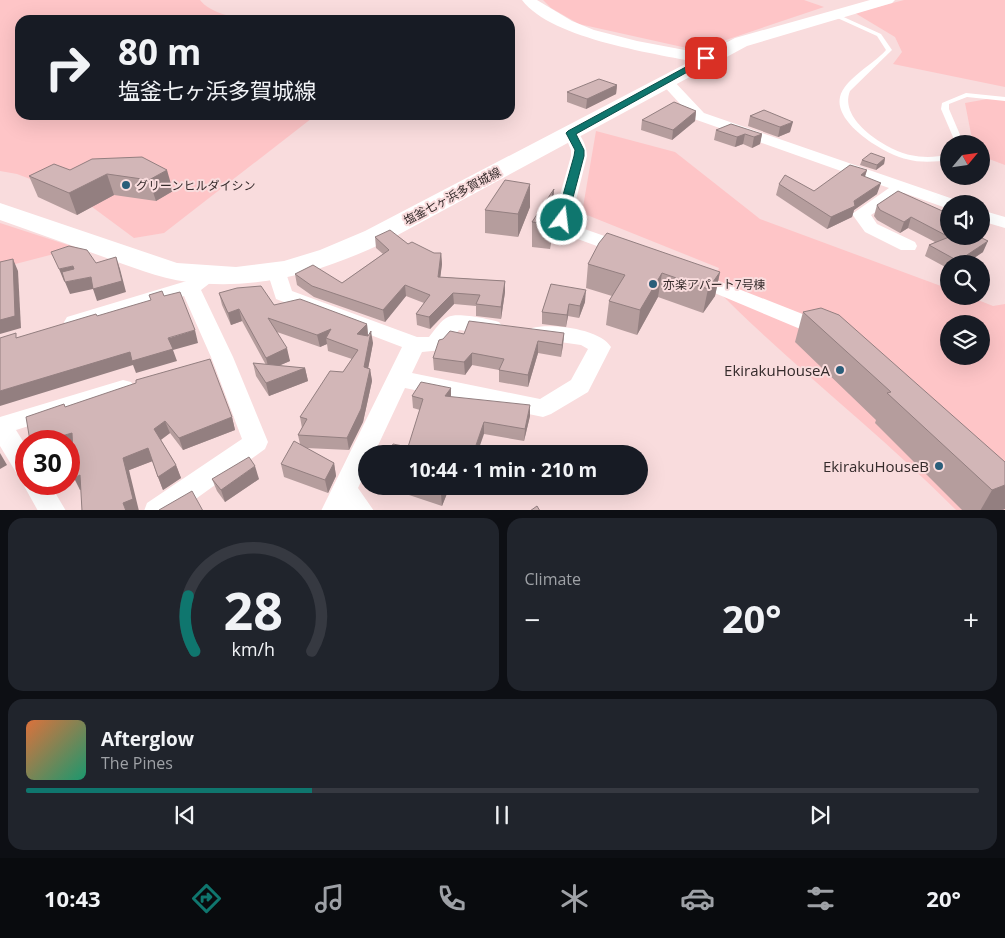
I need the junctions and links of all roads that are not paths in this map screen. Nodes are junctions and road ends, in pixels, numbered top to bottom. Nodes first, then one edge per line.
1 (529, 0) edge
2 (887, 0) edge
3 (835, 15) junction
4 (661, 50) junction
5 (696, 63) junction
6 (666, 81) junction
7 (1005, 99) edge
8 (571, 133) junction
9 (956, 135) edge
10 (940, 158) edge
11 (902, 187) junction
12 (940, 200) edge
13 (0, 211) edge
14 (990, 218) edge
15 (1005, 223) edge
16 (908, 246) dead end
17 (639, 255) edge
18 (675, 270) edge
19 (277, 272) junction
20 (215, 276) junction
21 (190, 288) junction
22 (57, 326) edge
23 (843, 340) edge
24 (415, 344) junction
25 (398, 378) junction
26 (139, 383) edge
27 (0, 426) edge
28 (15, 450) edge
29 (43, 495) edge
30 (339, 500) edge
31 (53, 510) edge
32 (157, 510) edge
33 (361, 510) edge

1 - 4 street
2 - 3 main road, 塩釜七ヶ浜多賀城線
3 - 5 main road, 塩釜七ヶ浜多賀城線
3 - 10 lane
4 - 5 street
4 - 5 street
5 - 6 main road, 塩釜七ヶ浜多賀城線
6 - 8 main road, 塩釜七ヶ浜多賀城線
6 - 11 street
7 - 9 lane
8 - 17 street
8 - 19 main road, 塩釜七ヶ浜多賀城線
11 - 12 street
11 - 16 street
13 - 20 main road, 塩釜七ヶ浜多賀城線
14 - 15 street
18 - 23 street
19 - 20 main road, 塩釜七ヶ浜多賀城線
19 - 24 street
20 - 21 street
21 - 22 street
21 - 32 street
24 - 25 street
24 - 25 street
25 - 30 street
26 - 27 street
27 - 28 street
29 - 31 street
30 - 33 street

